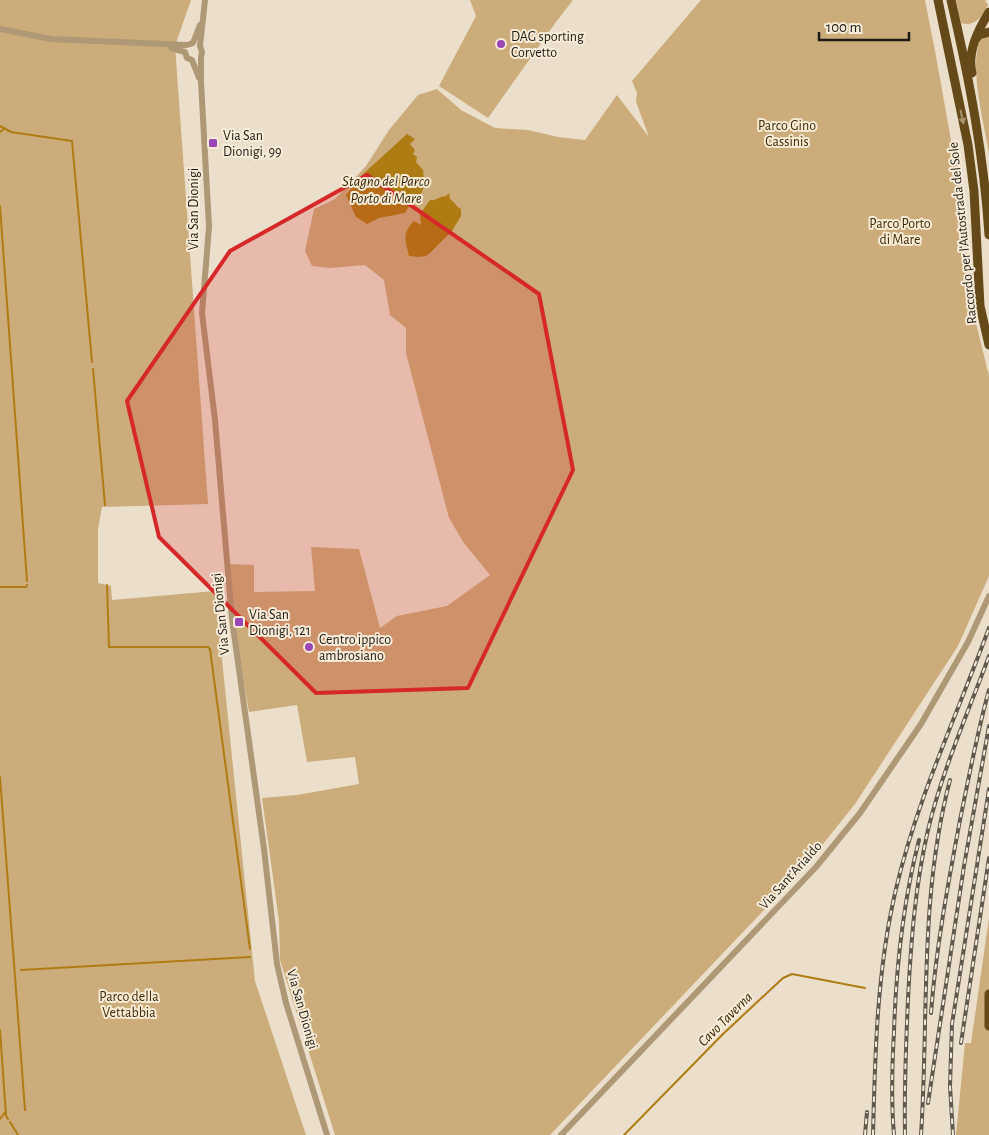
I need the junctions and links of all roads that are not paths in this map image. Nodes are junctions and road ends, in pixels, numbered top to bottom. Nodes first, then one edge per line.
1 (206, 0) edge
2 (938, 0) edge
3 (951, 0) edge
4 (989, 12) edge
5 (202, 20) junction
6 (0, 30) edge
7 (989, 32) edge
8 (975, 40) junction
9 (200, 46) junction
10 (188, 47) junction
11 (200, 57) junction
12 (192, 60) junction
13 (201, 82) junction
14 (984, 168) junction
15 (989, 235) edge
16 (989, 345) edge
17 (989, 596) edge
18 (989, 994) edge
19 (989, 1026) edge
20 (327, 1135) edge
21 (561, 1135) edge

1 - 5 street, Via San Dionigi
2 -> 16 highway, Raccordo per l'Autostrada del Sole
3 - 14 highway, Raccordo per l'Autostrada del Sole
4 - 8 highway
5 - 9 street, Via San Dionigi
5 - 10 street, Via San Dionigi
6 - 10 street
7 - 8 highway
8 - 14 highway
9 - 10 street
9 - 11 street, Via San Dionigi
10 - 12 street, Via San Dionigi
11 - 12 street
11 - 13 street, Via San Dionigi
12 - 13 street, Via San Dionigi
13 - 20 street, Via San Dionigi
14 - 15 highway, Raccordo per l'Autostrada del Sole
17 - 21 street, Via Sant'Arialdo
18 - 19 highway

